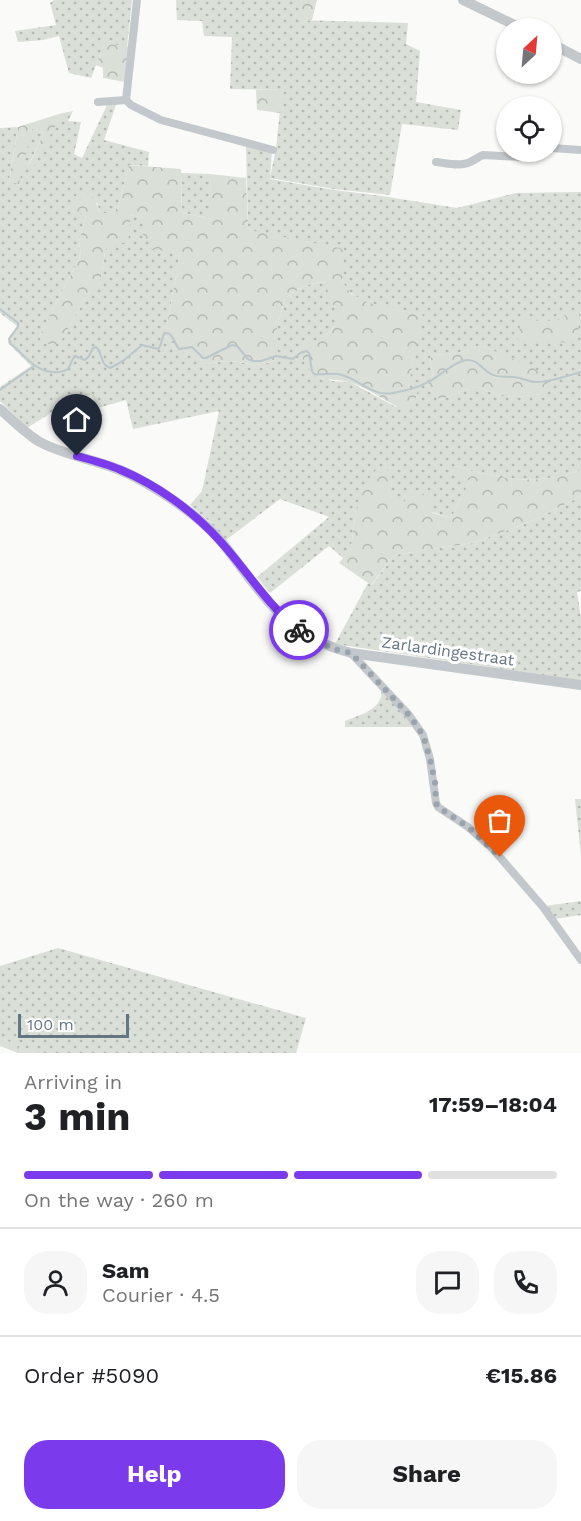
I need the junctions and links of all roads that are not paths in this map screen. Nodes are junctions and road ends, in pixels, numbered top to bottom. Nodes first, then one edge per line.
1 (137, 0) edge
2 (463, 0) edge
3 (500, 18) edge
4 (562, 49) edge
5 (581, 59) edge
6 (126, 100) junction
7 (98, 102) dead end
8 (562, 149) edge
9 (273, 150) dead end
10 (581, 150) edge
11 (496, 156) edge
12 (436, 162) dead end
13 (1, 411) edge
14 (351, 653) junction
15 (581, 685) edge
16 (581, 960) edge

1 - 6 street
2 - 3 street
4 - 5 street
6 - 7 street
6 - 9 street
8 - 10 street
11 - 12 street
13 - 14 street, Zarlardingestraat
14 - 15 street, Zarlardingestraat
14 - 16 street

